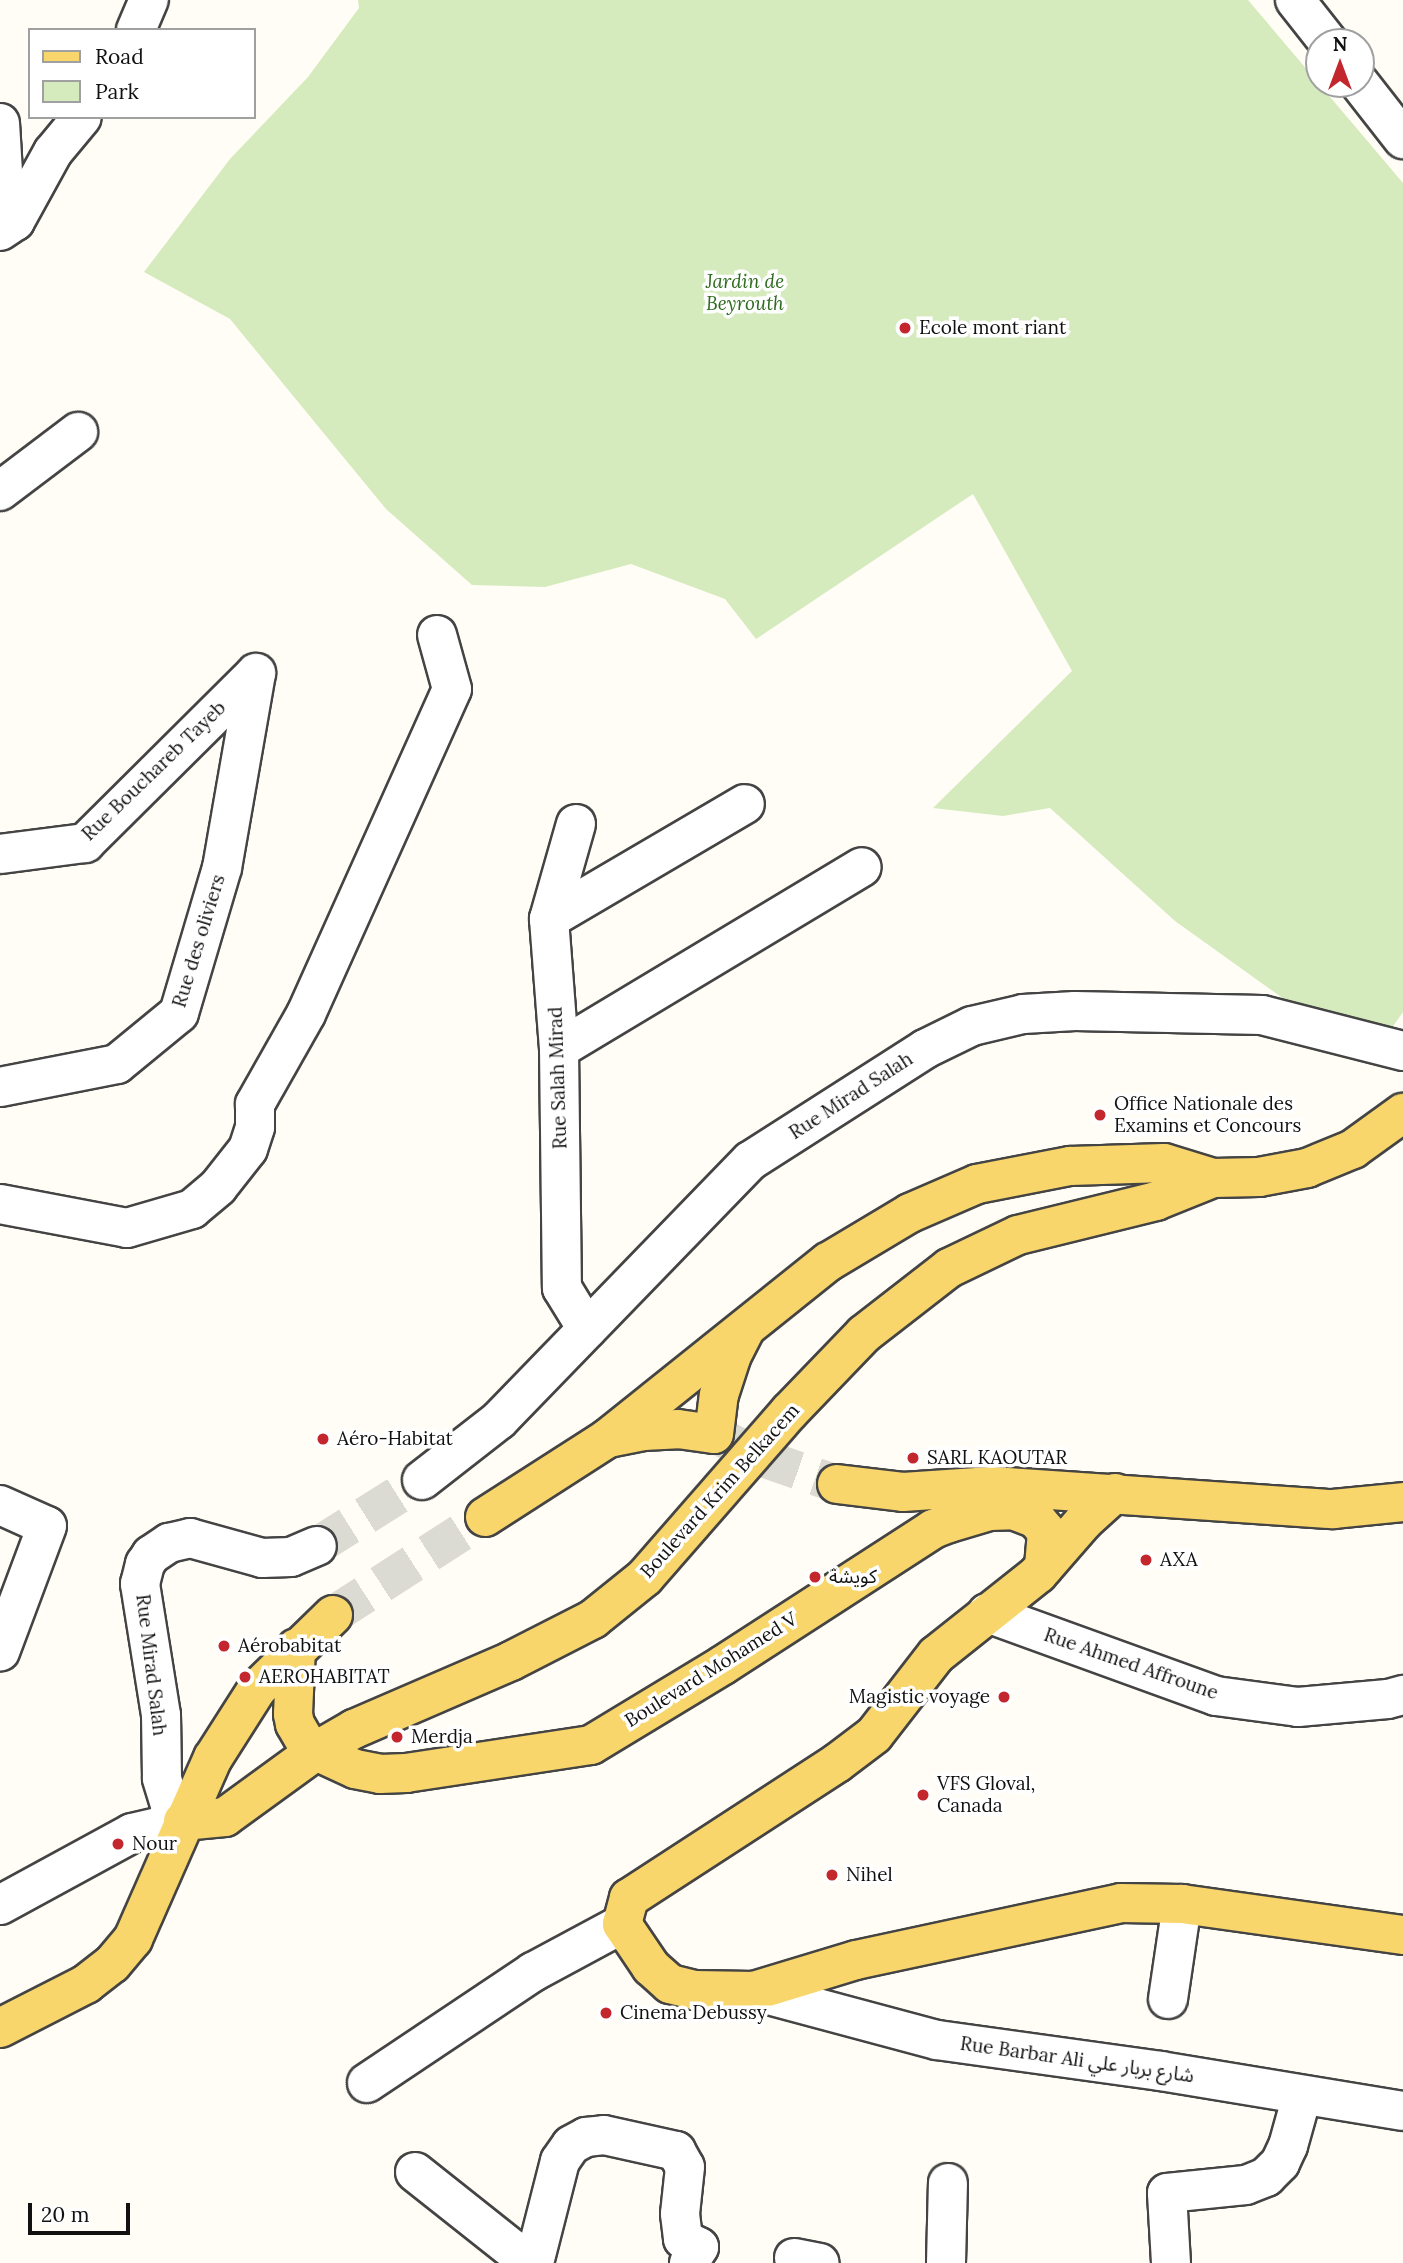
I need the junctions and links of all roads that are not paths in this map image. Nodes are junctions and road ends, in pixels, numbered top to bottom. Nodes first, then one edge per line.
1 (149, 0) edge
2 (1295, 0) edge
3 (137, 28) edge
4 (1317, 28) edge
5 (1371, 98) edge
6 (80, 119) edge
7 (0, 123) edge
8 (1403, 139) edge
9 (8, 226) edge
10 (78, 432) dead end
11 (0, 491) edge
12 (438, 635) dead end
13 (256, 673) joint
14 (745, 804) dead end
15 (576, 824) dead end
16 (0, 854) edge
17 (862, 867) dead end
18 (550, 919) junction
19 (559, 1049) junction
20 (1403, 1051) edge
21 (0, 1087) edge
22 (1403, 1113) edge
23 (1213, 1178) junction
24 (0, 1204) edge
25 (750, 1322) junction
26 (587, 1329) junction
27 (608, 1438) junction
28 (422, 1480) tunnel mouth
29 (837, 1483) tunnel mouth
30 (1115, 1493) junction
31 (1403, 1502) edge
32 (0, 1505) edge
33 (485, 1517) tunnel mouth
34 (317, 1546) tunnel mouth
35 (1044, 1567) junction
36 (987, 1613) junction
37 (333, 1615) tunnel mouth
38 (296, 1648) junction
39 (0, 1652) edge
40 (1403, 1695) edge
41 (316, 1751) junction
42 (183, 1821) junction
43 (1182, 1904) junction
44 (0, 1905) edge
45 (622, 1924) junction
46 (1403, 1935) edge
47 (754, 1992) junction
48 (1168, 1999) dead end
49 (0, 2028) edge
50 (367, 2083) dead end
51 (1303, 2096) junction
52 (1403, 2111) edge
53 (415, 2172) dead end
54 (948, 2183) dead end
55 (532, 2263) edge
56 (689, 2263) edge
57 (946, 2263) edge
58 (1171, 2263) edge

1 - 3 street
2 - 4 street
5 - 8 street
6 - 9 street
7 - 9 street
10 - 11 street
12 - 24 street
13 - 16 street, Rue Bouchareb Tayeb
13 - 21 street, Rue des oliviers
14 - 18 street
15 - 18 street, Rue Salah Mirad
17 - 19 street
18 - 19 street, Rue Salah Mirad
19 - 26 street, Rue Salah Mirad
20 - 26 street, Rue Mirad Salah
22 - 23 main road
23 - 25 main road
23 - 41 main road, Boulevard Krim Belkacem
25 - 27 main road
25 - 27 main road
26 - 28 street, Rue Mirad Salah
27 - 33 main road
29 - 30 main road
30 - 31 main road
30 - 35 main road
32 - 39 street
34 - 42 street, Rue Mirad Salah
35 - 36 main road
35 - 41 main road, Boulevard Mohamed V
36 - 40 street, Rue Ahmed Affroune
36 - 45 main road
37 - 38 main road
38 - 41 main road
38 - 42 main road
41 - 42 main road, Boulevard Krim Belkacem
42 - 44 street
42 - 49 main road
43 - 46 main road
43 - 47 main road
43 - 48 street
45 - 47 main road
45 - 50 street
47 - 51 street, Rue Barbar Ali شارع بربار علي
51 - 52 street, Rue Barbar Ali شارع بربار علي
51 - 58 street
53 - 55 street
54 - 57 street
55 - 56 street

